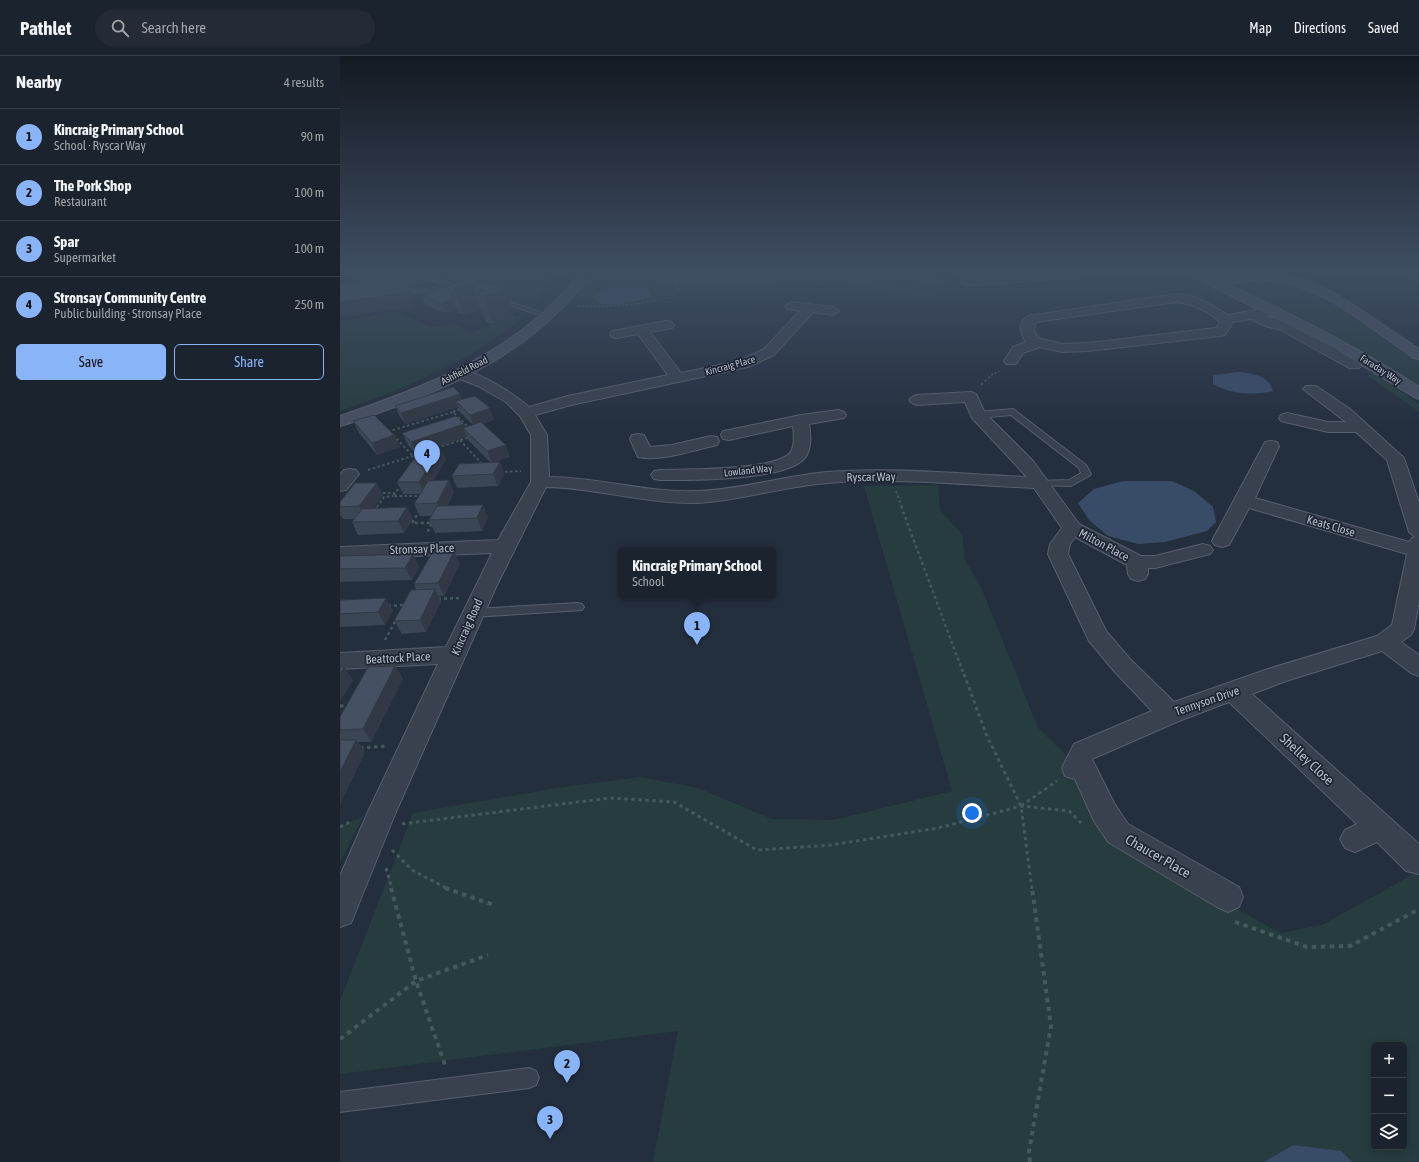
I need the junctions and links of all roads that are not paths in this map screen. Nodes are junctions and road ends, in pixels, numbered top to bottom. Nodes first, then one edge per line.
1 (539, 324) edge
2 (796, 324) edge
3 (1028, 324) edge
4 (1227, 324) edge
5 (1275, 324) edge
6 (1298, 324) edge
7 (1373, 324) edge
8 (667, 325) dead end
9 (641, 329) junction
10 (617, 334) dead end
11 (1038, 343) junction
12 (1419, 355) edge
13 (1011, 361) road end
14 (1354, 365) dead end
15 (460, 374) junction
16 (678, 378) junction
17 (1312, 388) dead end
18 (1419, 394) edge
19 (917, 400) dead end
20 (526, 413) junction
21 (838, 415) dead end
22 (978, 415) junction
23 (1287, 418) dead end
24 (801, 420) junction
25 (340, 421) edge
26 (1360, 427) junction
27 (729, 435) dead end
28 (711, 441) dead end
29 (1271, 446) dead end
30 (672, 450) junction
31 (640, 453) dead end
32 (660, 475) junction
33 (540, 476) junction
34 (1039, 483) junction
35 (648, 495) junction
36 (1244, 502) junction
37 (1072, 528) junction
38 (1222, 541) dead end
39 (504, 546) junction
40 (1203, 550) dead end
41 (340, 553) edge
42 (1418, 553) edge
43 (477, 605) junction
44 (578, 606) dead end
45 (1385, 642) junction
46 (455, 655) junction
47 (340, 661) edge
48 (1419, 667) edge
49 (1234, 692) junction
50 (1170, 714) junction
51 (1380, 827) junction
52 (1355, 839) dead end
53 (1418, 861) dead end
54 (1228, 897) dead end
55 (340, 912) edge
56 (529, 1078) dead end
57 (340, 1102) edge

1 - 15 street, Ashfield Road
2 - 16 street, Kincraig Place
3 - 11 street
4 - 11 street
5 - 14 street
6 - 18 street, Faraday Way
7 - 12 street
8 - 9 street
9 - 10 street
9 - 16 street
11 - 13 street
15 - 20 street
15 - 25 street, Ashfield Road
16 - 20 street, Kincraig Place
17 - 26 street, Tennyson Drive
19 - 22 street
20 - 33 street
21 - 24 street
22 - 34 street
22 - 34 lane
23 - 26 street
24 - 27 street
24 - 32 street, Lowland Way
26 - 42 street, Tennyson Drive
28 - 30 street
29 - 36 street
30 - 31 street
30 - 32 street
32 - 35 street
33 - 35 street, Ryscar Way
33 - 39 street, Kincraig Road
34 - 35 street, Ryscar Way
34 - 37 street
36 - 38 street
36 - 42 street, Keats Close
37 - 40 street, Milton Place
37 - 50 street, Tennyson Drive
39 - 41 street, Stronsay Place
39 - 43 street, Kincraig Road
42 - 45 street, Tennyson Drive
43 - 44 lane
43 - 46 street, Kincraig Road
45 - 48 street
45 - 49 street, Tennyson Drive
46 - 47 street, Beattock Place
46 - 55 street, Kincraig Road
49 - 50 street, Tennyson Drive
49 - 51 street, Shelley Close
50 - 54 street, Chaucer Place
51 - 52 street
51 - 53 street, Shelley Close
56 - 57 lane

